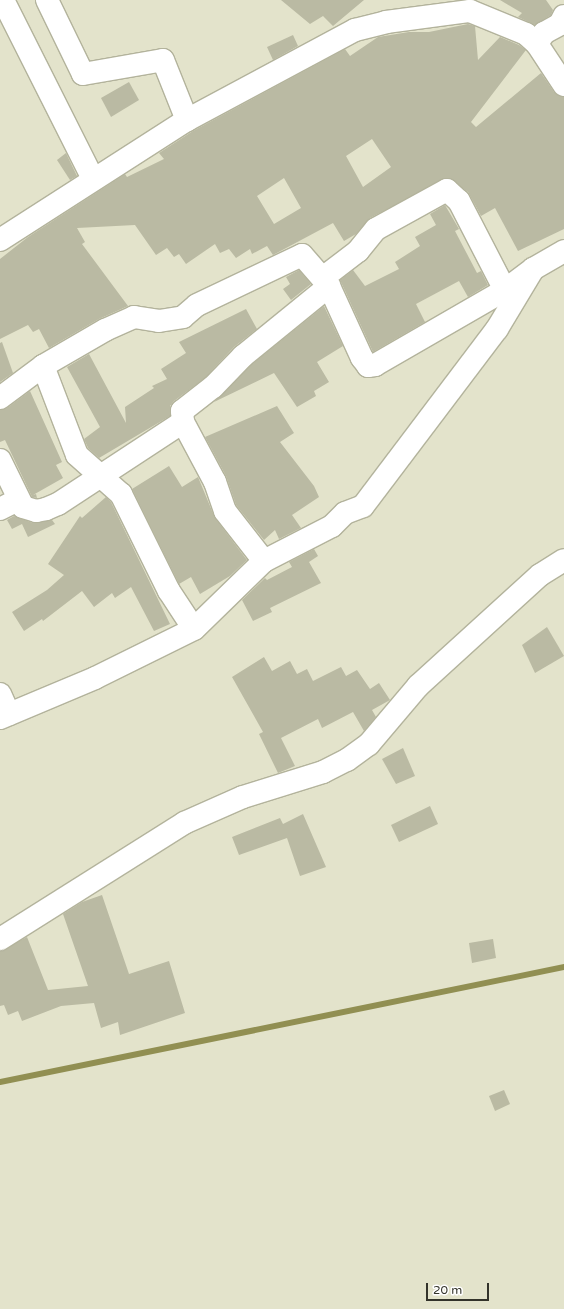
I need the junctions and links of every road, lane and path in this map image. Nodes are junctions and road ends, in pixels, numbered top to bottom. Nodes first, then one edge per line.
1 (3, 0) edge
2 (47, 0) edge
3 (406, 9) edge
4 (564, 16) edge
5 (537, 44) junction
6 (564, 85) edge
7 (187, 120) junction
8 (93, 179) junction
9 (0, 240) edge
10 (564, 251) edge
11 (533, 269) junction
12 (326, 281) junction
13 (505, 290) junction
14 (43, 366) junction
15 (0, 398) edge
16 (183, 422) junction
17 (0, 460) edge
18 (101, 475) junction
19 (9, 504) edge
20 (564, 560) edge
21 (264, 561) junction
22 (194, 629) junction
23 (0, 694) edge
24 (5, 716) edge
25 (0, 939) edge

1 - 8 street
2 - 7 street
3 - 5 street
3 - 7 street
4 - 5 street
5 - 6 street
7 - 8 street
8 - 9 street
10 - 11 street
11 - 13 street
11 - 21 street
12 - 13 street
12 - 13 street
12 - 14 street
12 - 16 street
14 - 15 street
14 - 18 street
16 - 18 street
16 - 21 street
17 - 19 street
18 - 19 street
18 - 22 street
20 - 25 street
21 - 22 street
22 - 24 street
23 - 24 street

